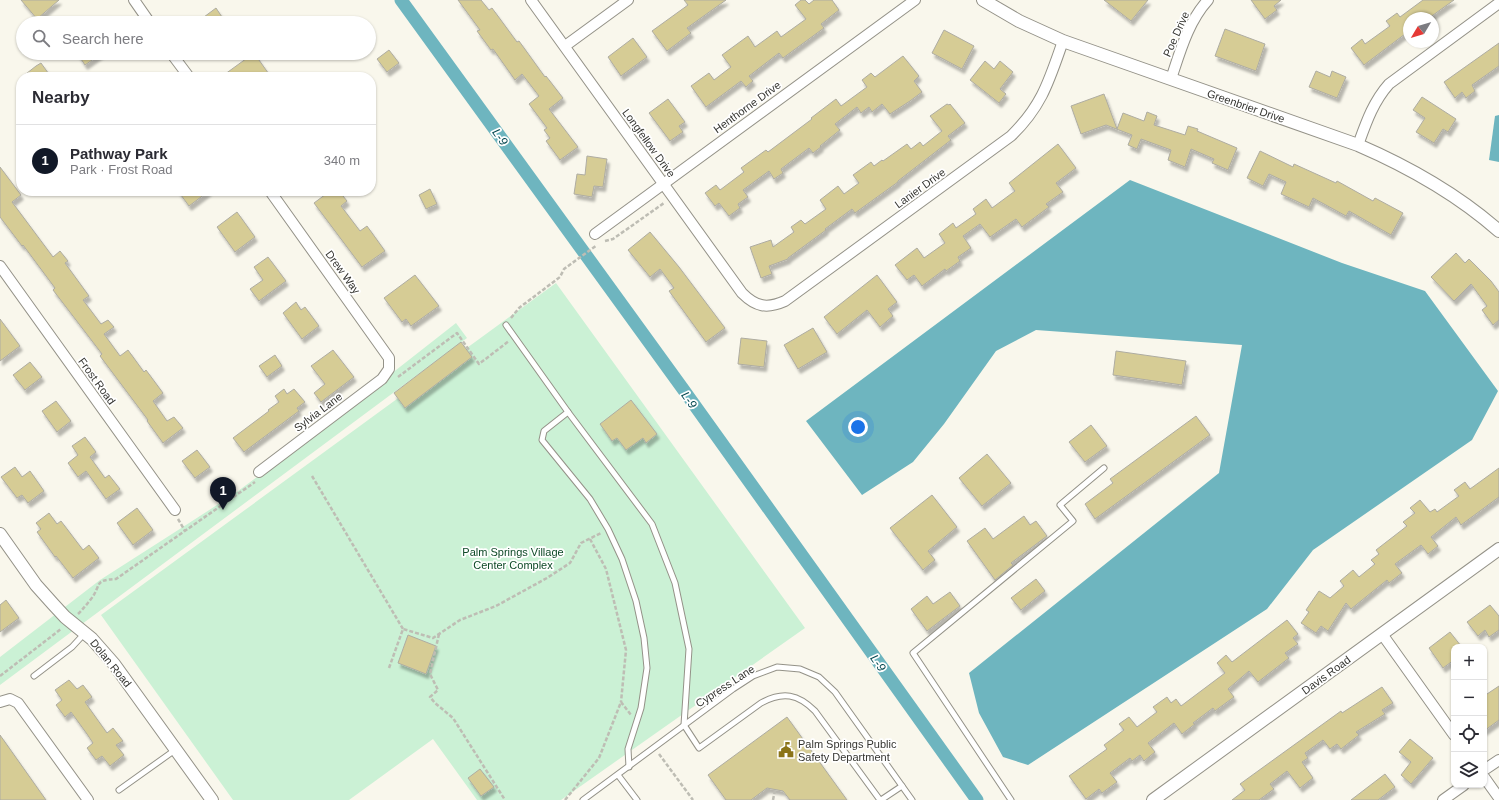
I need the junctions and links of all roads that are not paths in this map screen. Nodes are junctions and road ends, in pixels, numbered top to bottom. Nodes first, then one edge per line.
1 (134, 0) edge
2 (531, 0) edge
3 (628, 0) edge
4 (915, 0) edge
5 (983, 0) edge
6 (1208, 0) edge
7 (1499, 3) edge
8 (145, 16) edge
9 (1063, 41) junction
10 (565, 46) junction
11 (176, 60) edge
12 (185, 72) edge
13 (1170, 79) junction
14 (1358, 145) junction
15 (663, 183) junction
16 (274, 196) edge
17 (1499, 231) edge
18 (595, 234) dead end
19 (0, 266) edge
20 (749, 300) joint
21 (506, 325) road end
22 (390, 369) joint
23 (568, 412) junction
24 (1104, 468) dead end
25 (259, 472) dead end
26 (175, 510) dead end
27 (0, 534) edge
28 (1499, 549) edge
29 (85, 633) junction
30 (1382, 634) junction
31 (34, 676) dead end
32 (0, 702) edge
33 (684, 725) junction
34 (1451, 731) edge
35 (176, 749) junction
36 (1499, 760) edge
37 (629, 767) junction
38 (1487, 768) edge
39 (618, 775) junction
40 (1487, 781) edge
41 (902, 786) junction
42 (1460, 788) edge
43 (119, 790) dead end
44 (1499, 798) edge
45 (88, 800) edge
46 (212, 800) edge
47 (583, 800) edge
48 (637, 800) edge
49 (881, 800) edge
50 (912, 800) edge
51 (1011, 800) edge
52 (1154, 800) edge
53 (1443, 800) edge

1 - 8 street
2 - 10 street, Longfellow Drive
3 - 10 street
4 - 15 street, Henthorne Drive
5 - 9 street, Greenbrier Drive
6 - 13 street, Poe Drive
7 - 14 street
9 - 13 street, Greenbrier Drive
9 - 20 street, Lanier Drive
10 - 15 street, Longfellow Drive
11 - 12 street
13 - 14 street, Greenbrier Drive
14 - 17 street, Greenbrier Drive
15 - 18 street, Henthorne Drive
15 - 20 street, Longfellow Drive
16 - 22 street, Drew Way
19 - 26 street, Frost Road
21 - 23 lane
22 - 25 street, Sylvia Lane
23 - 33 lane
23 - 37 lane
24 - 51 lane
27 - 29 street, Dolan Road
28 - 30 street, Davis Road
29 - 31 lane
29 - 35 street, Dolan Road
30 - 34 street
30 - 52 street, Davis Road
32 - 45 street
33 - 37 lane, Cypress Lane
33 - 41 lane, Cypress Lane
33 - 49 lane
35 - 43 lane
35 - 46 street, Dolan Road
36 - 38 street
37 - 39 lane, Cypress Lane
39 - 47 lane, Cypress Lane
39 - 48 lane
40 - 44 street
41 - 49 lane
41 - 50 lane, Cypress Lane
42 - 53 street

